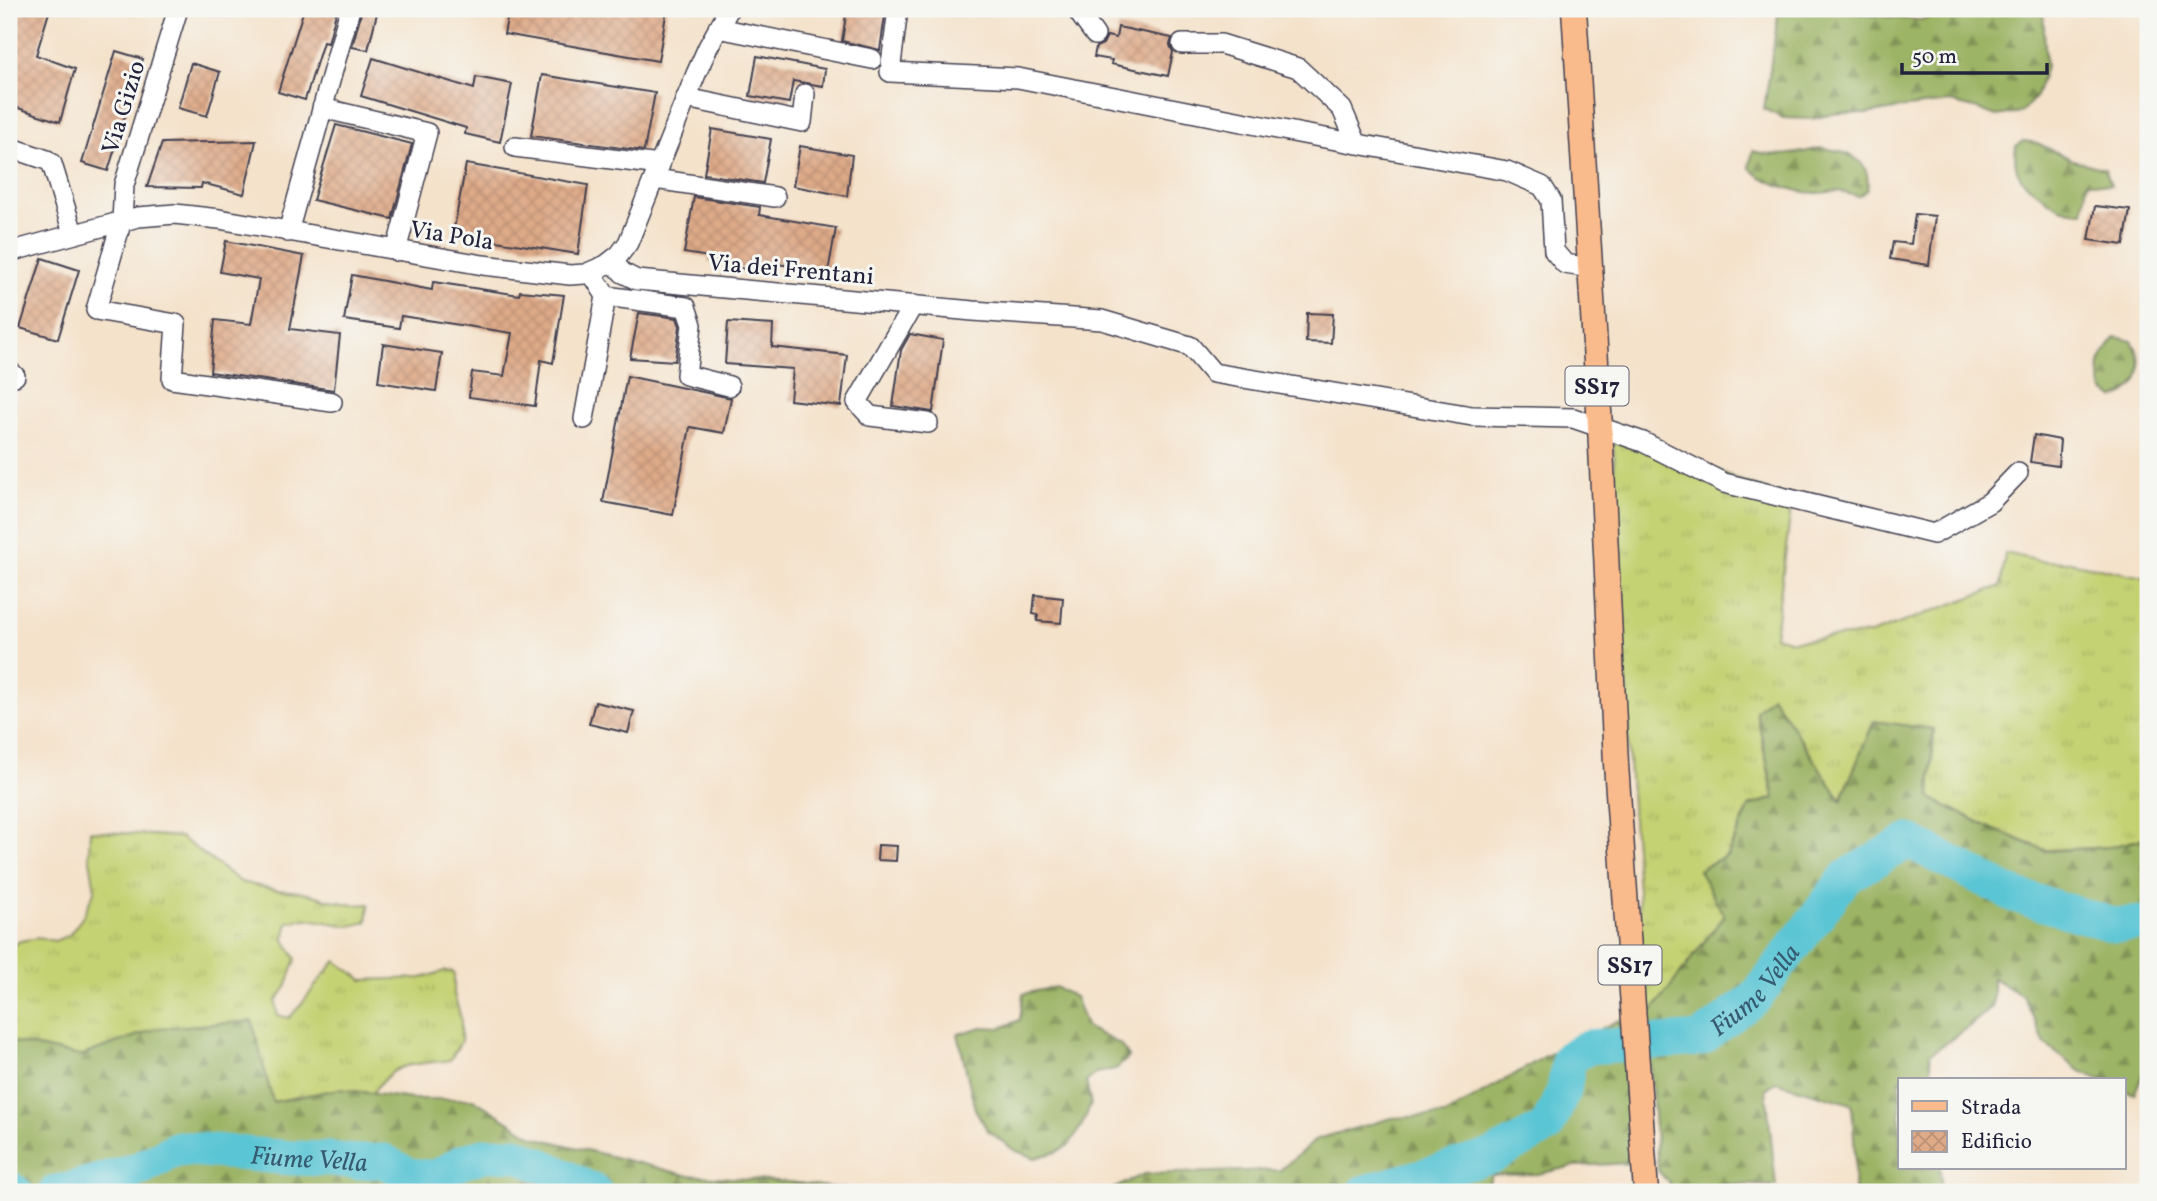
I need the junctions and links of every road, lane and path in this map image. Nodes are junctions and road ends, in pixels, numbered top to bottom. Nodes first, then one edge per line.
1 (178, 9) edge
2 (350, 9) edge
3 (729, 9) edge
4 (898, 9) edge
5 (1076, 9) edge
6 (1574, 9) edge
7 (718, 28) junction
8 (1095, 36) dead end
9 (1182, 44) dead end
10 (872, 59) dead end
11 (806, 94) dead end
12 (686, 98) junction
13 (322, 108) junction
14 (1357, 144) junction
15 (9, 146) edge
16 (516, 147) dead end
17 (657, 172) junction
18 (775, 197) dead end
19 (122, 220) junction
20 (288, 232) junction
21 (73, 233) junction
22 (397, 251) junction
23 (9, 252) edge
24 (612, 261) junction
25 (1590, 268) junction
26 (592, 272) junction
27 (606, 296) junction
28 (913, 305) junction
29 (729, 386) dead end
30 (332, 402) dead end
31 (584, 419) dead end
32 (928, 423) dead end
33 (1600, 426) junction
34 (2018, 473) dead end
35 (1646, 1192) edge

1 - 19 street, Via Gizio
2 - 13 street
3 - 7 street, Via Pola
4 - 14 street
5 - 8 street
6 - 25 main road, SS17
7 - 10 street
7 - 12 street, Via Pola
9 - 14 street
11 - 12 street
12 - 17 street, Via Pola
13 - 20 street
13 - 22 street
14 - 25 street
15 - 21 street
16 - 17 street
17 - 18 street
17 - 24 street, Via Pola
19 - 20 street, Via Pola
19 - 21 street, Via Pola
19 - 30 street, Via Gizio
20 - 22 street, Via Pola
21 - 23 street, Via Pola
22 - 26 street, Via Pola
24 - 26 street, Via Pola
24 - 28 street, Via dei Frentani
25 - 33 main road, SS17
26 - 27 street
27 - 29 street
27 - 31 street
28 - 32 street
28 - 33 street, Via dei Frentani
33 - 34 street, Via dei Frentani
33 - 35 main road, SS17

